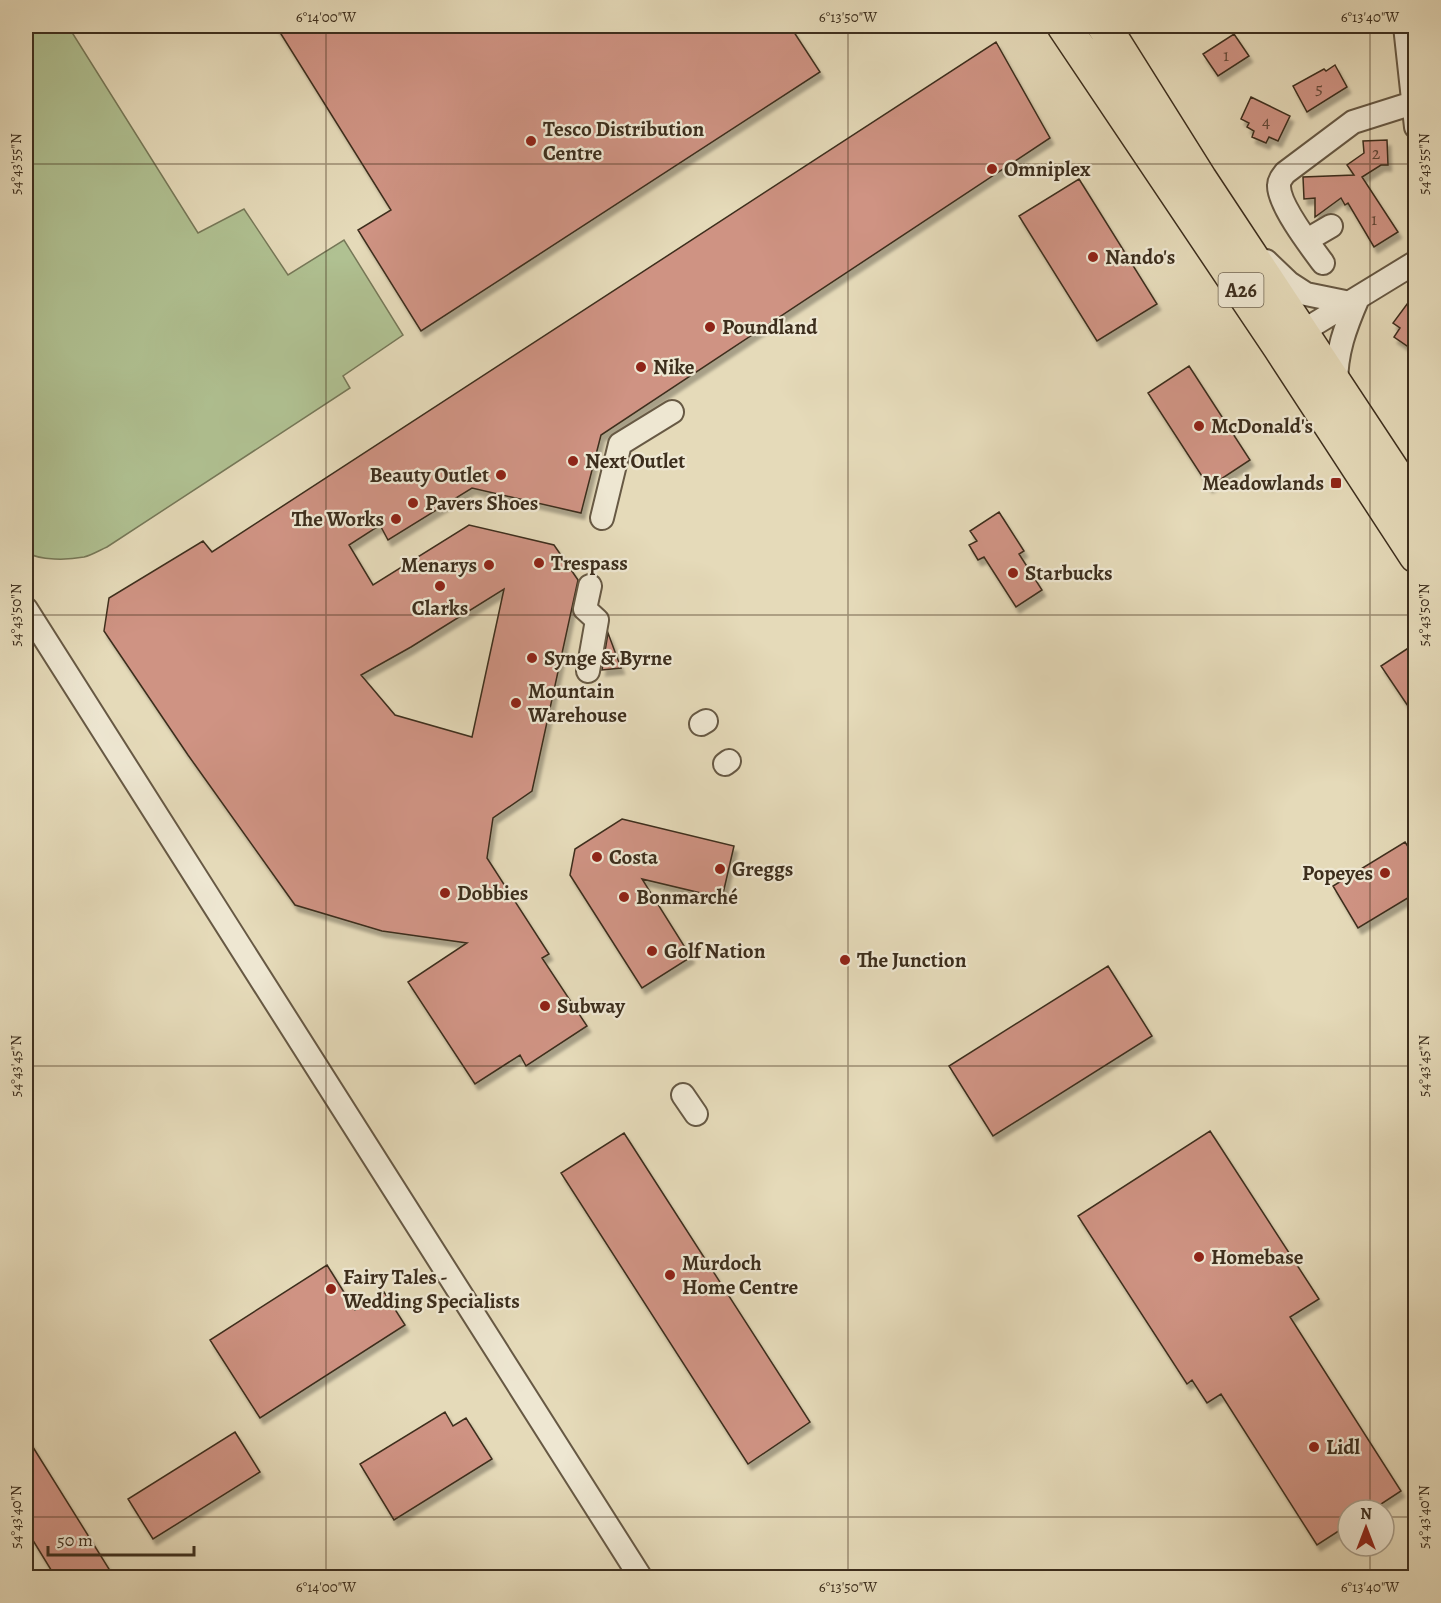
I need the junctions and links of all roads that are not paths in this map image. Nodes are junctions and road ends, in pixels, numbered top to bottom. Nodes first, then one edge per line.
1 (1064, 26) edge
2 (1104, 26) edge
3 (1405, 26) edge
4 (1413, 103) junction
5 (1416, 127) edge
6 (1331, 226) dead end
7 (1239, 235) junction
8 (1306, 240) junction
9 (1416, 262) edge
10 (1323, 263) dead end
11 (1354, 301) junction
12 (1290, 339) junction
13 (1336, 385) junction
14 (672, 412) dead end
15 (1416, 506) edge
16 (602, 518) dead end
17 (1416, 556) edge
18 (590, 586) dead end
19 (26, 609) edge
20 (588, 671) dead end
21 (683, 1095) dead end
22 (696, 1114) dead end
23 (641, 1578) edge

1 - 12 highway, A26
2 - 7 highway, A26
3 - 4 street
4 - 5 street
4 - 8 street
6 - 8 street
7 - 11 street
7 - 12 highway, A26
8 - 10 street
9 - 11 street
11 - 12 street
11 - 13 street
12 - 13 highway, A26
12 - 17 highway, A26
13 - 15 highway, A26
14 - 16 street
18 - 20 street
19 - 23 street
21 - 22 street

